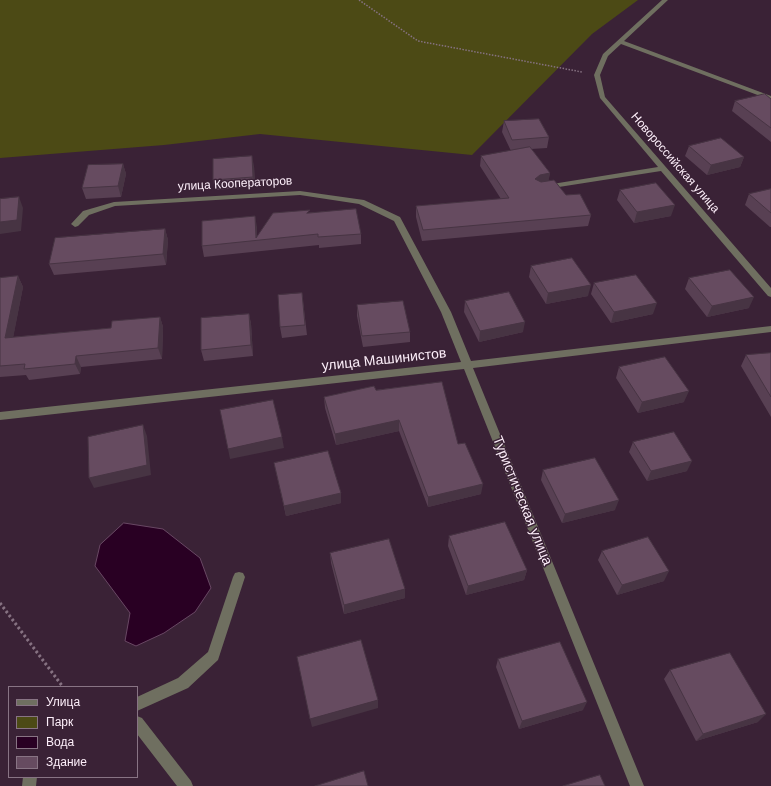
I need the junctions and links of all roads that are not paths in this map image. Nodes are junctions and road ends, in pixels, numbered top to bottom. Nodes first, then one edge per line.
1 (664, 0) edge
2 (620, 42) junction
3 (771, 98) edge
4 (664, 168) junction
5 (539, 189) edge
6 (398, 219) joint
7 (75, 224) dead end
8 (771, 294) edge
9 (771, 328) edge
10 (468, 365) junction
11 (0, 416) edge
12 (239, 578) dead end
13 (138, 704) edge
14 (138, 724) edge
15 (186, 786) edge
16 (637, 786) edge

1 - 2 street
2 - 3 street
2 - 4 street, Новороссийская улица
4 - 5 street
4 - 8 street, Новороссийская улица
6 - 7 street, улица Кооператоров
6 - 10 street, Туристическая улица
9 - 10 street, улица Машинистов
10 - 11 street, улица Машинистов
10 - 16 street, Туристическая улица
12 - 13 street
14 - 15 street

